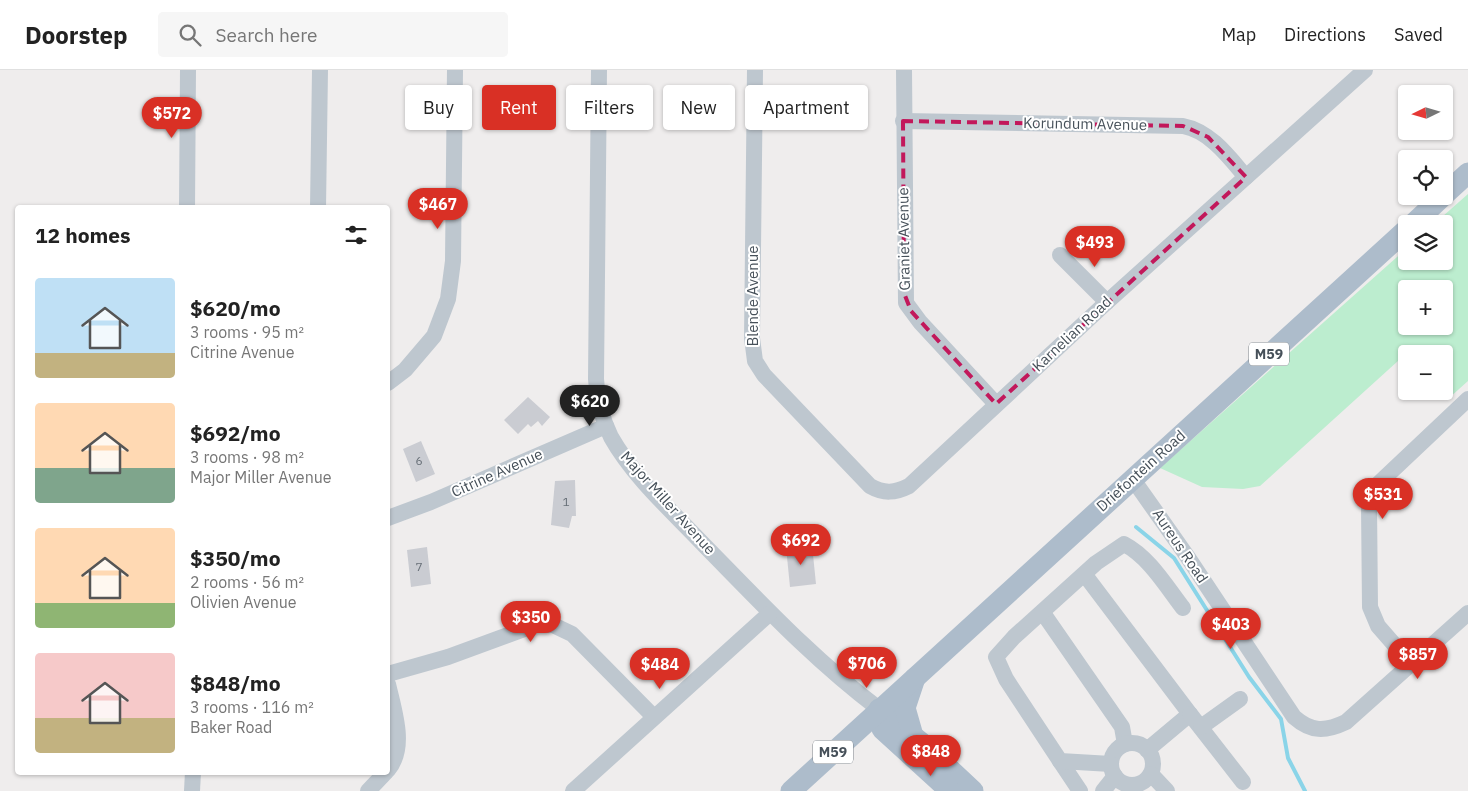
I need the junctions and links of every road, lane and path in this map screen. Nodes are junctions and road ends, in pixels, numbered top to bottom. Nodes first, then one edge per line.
1 (188, 70) edge
2 (320, 70) edge
3 (455, 70) edge
4 (599, 70) edge
5 (755, 70) edge
6 (904, 70) edge
7 (1365, 70) edge
8 (903, 121) junction
9 (1468, 173) edge
10 (1246, 177) junction
11 (1453, 187) edge
12 (187, 205) edge
13 (318, 205) edge
14 (1433, 205) edge
15 (1423, 215) edge
16 (1398, 237) edge
17 (1060, 255) dead end
18 (1107, 302) junction
19 (390, 381) edge
20 (1468, 399) edge
21 (996, 404) junction
22 (606, 426) junction
23 (1132, 478) junction
24 (890, 492) joint
25 (390, 517) edge
26 (1085, 575) junction
27 (1183, 608) dead end
28 (1043, 613) junction
29 (1468, 613) edge
30 (769, 614) junction
31 (1412, 665) junction
32 (390, 673) edge
33 (915, 678) junction
34 (390, 694) edge
35 (1240, 699) dead end
36 (874, 713) junction
37 (1190, 714) junction
38 (654, 717) junction
39 (1201, 727) junction
40 (913, 736) junction
41 (1125, 744) junction
42 (1147, 750) junction
43 (1060, 761) junction
44 (390, 765) edge
45 (1113, 770) junction
46 (1151, 774) junction
47 (192, 775) edge
48 (383, 775) edge
49 (1243, 782) dead end
50 (1132, 788) edge
51 (192, 791) edge
52 (368, 791) edge
53 (573, 791) edge
54 (790, 791) edge
55 (950, 791) edge
56 (973, 791) edge
57 (1080, 791) edge
58 (1103, 791) edge
59 (1167, 791) edge

1 - 12 street
2 - 13 street
3 - 19 street
4 - 22 street, Major Miller Avenue
5 - 24 street, Blende Avenue
6 - 8 street, Graniet Avenue
7 - 10 street, Karnelian Road
8 - 10 street, Korundum Avenue
8 - 21 street, Graniet Avenue
9 - 11 main road
10 - 18 street, Karnelian Road
14 - 15 main road
16 - 23 main road, Driefontein Road / M59
17 - 18 street
18 - 21 street, Karnelian Road
20 - 31 street
21 - 24 street, Karnelian Road
22 - 25 street, Citrine Avenue
22 - 30 street, Major Miller Avenue
23 - 31 street, Aureus Road
23 - 33 main road, Driefontein Road / M59
26 - 27 street
26 - 28 street
26 - 37 street
28 - 41 street
28 - 43 street
29 - 31 street
30 - 36 street, Major Miller Avenue
30 - 38 street
32 - 38 street
33 - 36 main road, Driefontein Road / M59
33 - 40 main road
34 - 44 street
35 - 39 street
36 - 40 main road
36 - 54 main road, M59
36 - 55 main road
37 - 39 street
37 - 42 street
38 - 53 street
39 - 49 street
40 - 56 main road
41 - 42 street
41 - 45 street
42 - 46 street
43 - 45 street
43 - 57 street
45 - 50 street
45 - 58 street
46 - 50 street
46 - 59 street
47 - 51 street
48 - 52 street

